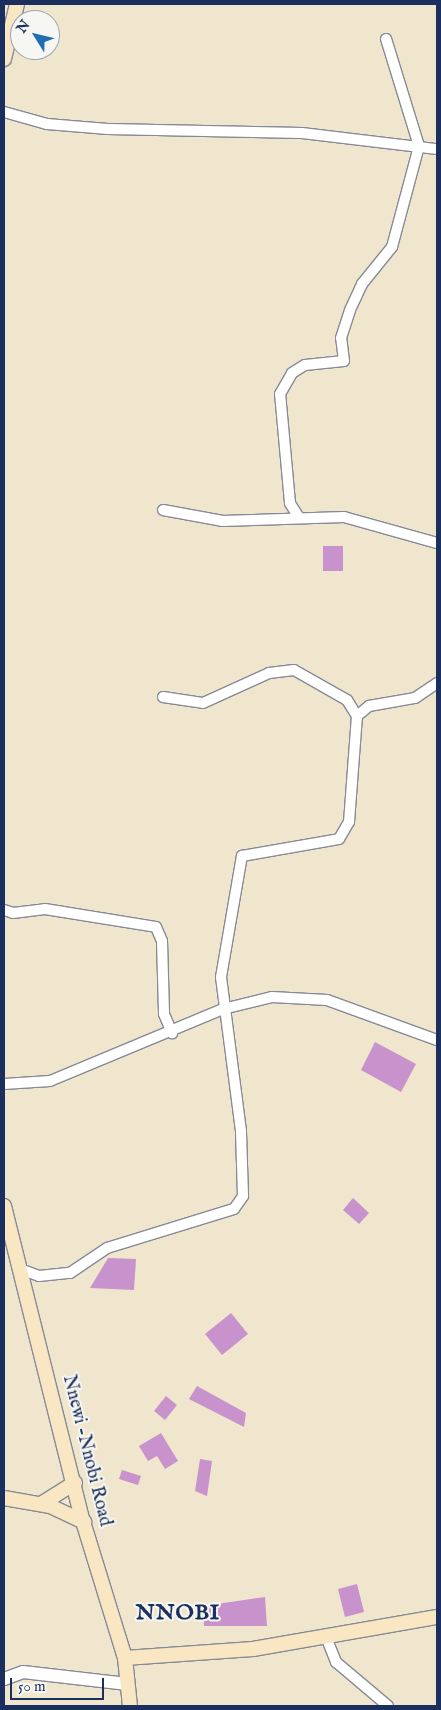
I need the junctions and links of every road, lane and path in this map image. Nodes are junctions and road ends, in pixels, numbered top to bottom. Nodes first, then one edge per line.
1 (17, 4) edge
2 (386, 38) dead end
3 (4, 59) edge
4 (4, 112) edge
5 (419, 146) junction
6 (437, 148) edge
7 (163, 510) dead end
8 (298, 516) junction
9 (437, 543) edge
10 (437, 683) edge
11 (163, 697) dead end
12 (356, 716) junction
13 (4, 910) edge
14 (223, 1009) junction
15 (172, 1032) junction
16 (437, 1040) edge
17 (4, 1084) edge
18 (4, 1206) edge
19 (20, 1269) junction
20 (75, 1483) junction
21 (4, 1498) edge
22 (41, 1504) junction
23 (84, 1522) junction
24 (437, 1617) edge
25 (326, 1637) junction
26 (125, 1658) junction
27 (4, 1679) edge
28 (128, 1684) junction
29 (130, 1706) edge
30 (388, 1706) edge

1 - 3 main road
2 - 5 street
4 - 5 street
5 - 6 street
5 - 8 street
7 - 8 street
8 - 9 street
10 - 12 street
11 - 12 street
12 - 14 street
13 - 15 street
14 - 15 street
14 - 16 street
14 - 19 street
15 - 17 street
18 - 19 main road, Nnewi -Nnobi Road
19 - 20 main road, Nnewi -Nnobi Road
20 - 22 main road
20 - 23 main road, Nnewi -Nnobi Road
21 - 22 main road
22 - 23 main road
23 - 26 main road, Nnewi -Nnobi Road
24 - 25 main road
25 - 26 main road
25 - 30 street
26 - 28 main road, Nnewi -Nnobi Road
27 - 28 street
28 - 29 main road, Nnewi -Nnobi Road

